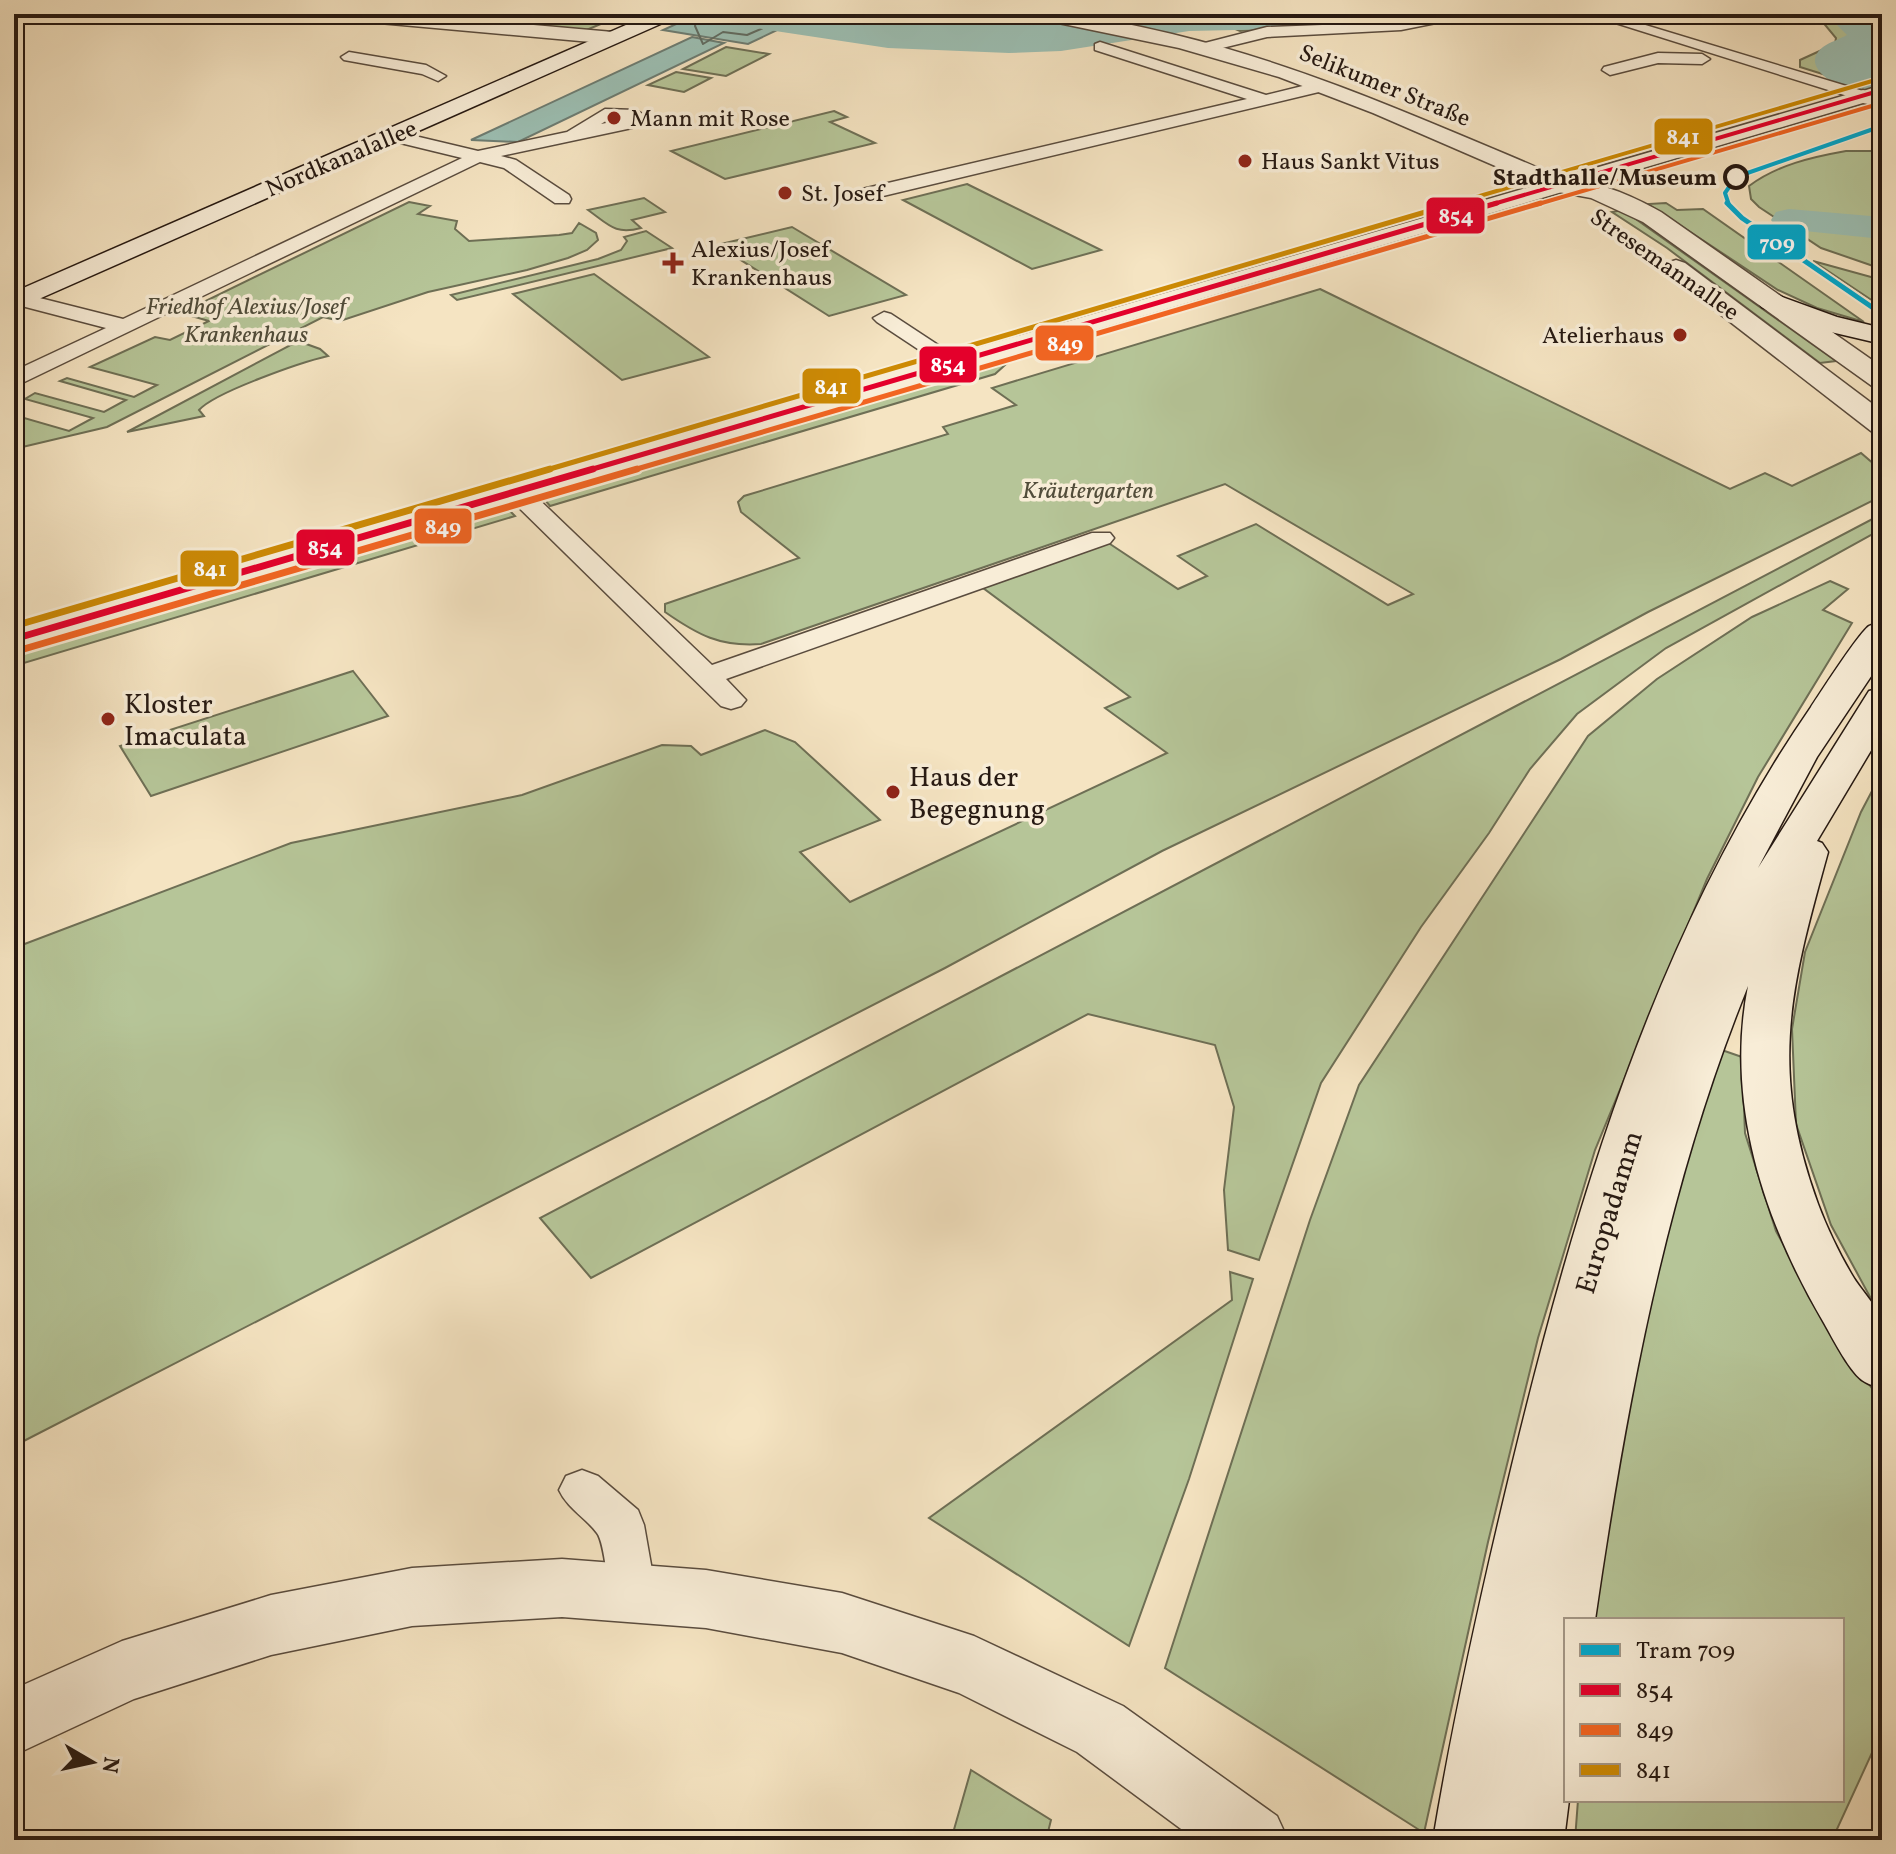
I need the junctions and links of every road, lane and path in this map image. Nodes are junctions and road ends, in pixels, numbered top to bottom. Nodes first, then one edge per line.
1 (346, 14) edge
2 (667, 14) edge
3 (1044, 14) edge
4 (1594, 14) edge
5 (1447, 15) edge
6 (1101, 20) edge
7 (613, 38) junction
8 (1100, 47) dead end
9 (1202, 48) junction
10 (1726, 54) junction
11 (349, 57) dead end
12 (1610, 70) dead end
13 (438, 76) dead end
14 (1323, 86) junction
15 (1876, 96) edge
16 (1263, 100) junction
17 (573, 135) dead end
18 (394, 136) junction
19 (479, 156) junction
20 (1561, 186) junction
21 (858, 196) dead end
22 (562, 199) dead end
23 (1609, 223) dead end
24 (1656, 254) dead end
25 (17, 301) edge
26 (1771, 301) junction
27 (884, 318) dead end
28 (125, 326) junction
29 (1882, 336) edge
30 (956, 364) junction
31 (14, 380) edge
32 (1882, 380) edge
33 (1882, 425) edge
34 (517, 492) junction
35 (1101, 538) dead end
36 (1882, 634) edge
37 (14, 639) edge
38 (709, 676) junction
39 (1863, 692) edge
40 (731, 700) dead end
41 (1823, 797) junction
42 (1882, 1365) edge
43 (582, 1490) dead end
44 (632, 1593) junction
45 (14, 1723) edge
46 (1470, 1823) edge
47 (1253, 1840) edge
48 (1529, 1840) edge

1 - 7 street
2 - 7 street, Nordkanalallee
3 - 6 street, Selikumer Straße
4 - 10 lane
5 - 9 lane
6 - 9 street, Selikumer Straße
7 - 18 street, Nordkanalallee
8 - 16 lane
9 - 14 street, Selikumer Straße
10 - 12 lane
10 - 15 lane
11 - 13 lane
14 - 16 lane
14 - 20 street, Selikumer Straße
15 - 20 street
16 - 21 lane
17 - 19 lane
18 - 19 lane
18 - 25 street, Nordkanalallee
19 - 22 lane
19 - 28 lane
20 - 23 street, Stresemannallee
20 - 26 street, Stresemannallee
20 - 30 street
24 - 33 street, Stresemannallee
25 - 28 lane
26 - 29 street
26 - 32 street, Stresemannallee
27 - 30 lane
28 - 31 lane
30 - 34 street
34 - 37 street
34 - 38 lane
35 - 38 lane
36 - 39 street, Europadamm
38 - 40 lane
39 - 41 street, Europadamm
39 - 46 street, Europadamm
41 - 42 street
41 - 48 street, Europadamm
43 - 44 lane
44 - 45 street
44 - 47 street

